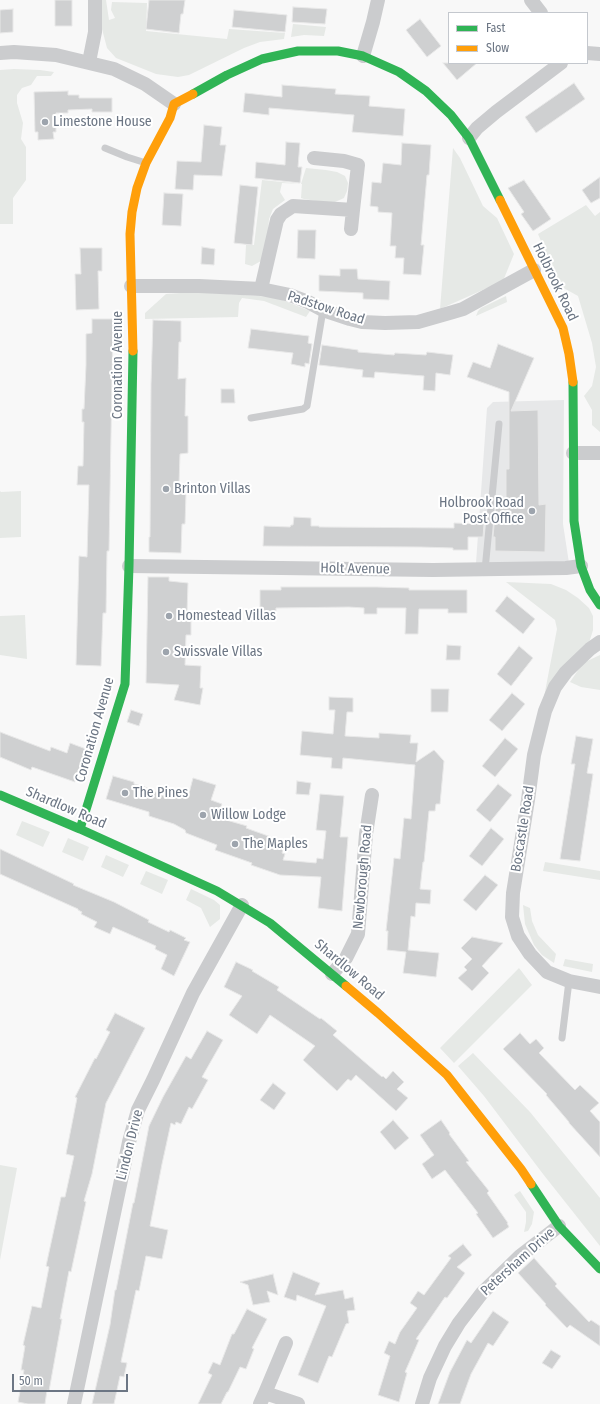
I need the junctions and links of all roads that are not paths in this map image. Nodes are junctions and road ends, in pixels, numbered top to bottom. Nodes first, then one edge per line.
1 (95, 0) edge
2 (378, 0) edge
3 (532, 0) edge
4 (540, 12) edge
5 (588, 52) edge
6 (0, 53) edge
7 (600, 54) edge
8 (363, 56) junction
9 (89, 62) junction
10 (560, 64) edge
11 (174, 104) junction
12 (469, 138) junction
13 (105, 148) dead end
14 (314, 158) dead end
15 (146, 163) junction
16 (353, 210) junction
17 (351, 229) dead end
18 (534, 270) junction
19 (131, 286) junction
20 (262, 289) junction
21 (323, 310) junction
22 (251, 418) dead end
23 (499, 424) dead end
24 (573, 453) junction
25 (600, 453) edge
26 (129, 566) junction
27 (581, 566) junction
28 (485, 570) junction
29 (600, 605) edge
30 (600, 642) edge
31 (0, 795) edge
32 (372, 795) dead end
33 (80, 829) junction
34 (242, 905) junction
35 (332, 974) junction
36 (569, 981) junction
37 (600, 987) edge
38 (562, 1038) dead end
39 (559, 1226) junction
40 (600, 1269) edge
41 (286, 1343) dead end
42 (263, 1398) edge
43 (74, 1404) edge
44 (298, 1404) edge
45 (422, 1404) edge

1 - 9 street
2 - 8 street
3 - 4 street
5 - 7 street
6 - 9 street
8 - 11 street
8 - 12 street, Holbrook Road
9 - 11 street
10 - 12 street
11 - 15 street, Coronation Avenue
12 - 18 street, Holbrook Road
13 - 15 lane
14 - 16 street
15 - 19 street, Coronation Avenue
16 - 17 street
16 - 20 street
18 - 21 street, Padstow Road
18 - 24 street, Holbrook Road
19 - 20 street, Padstow Road
19 - 26 street, Coronation Avenue
20 - 21 street, Padstow Road
21 - 22 lane
23 - 28 lane
24 - 25 street
24 - 27 street, Holbrook Road
26 - 28 street, Holt Avenue
26 - 33 street, Coronation Avenue
27 - 28 street, Holt Avenue
27 - 29 street, Holbrook Road
30 - 36 street, Boscastle Road
31 - 33 street, Shardlow Road
32 - 35 street, Newborough Road
33 - 34 street, Shardlow Road
34 - 35 street, Shardlow Road
34 - 43 street, Lindon Drive
35 - 39 street, Shardlow Road
36 - 37 street, Boscastle Road
36 - 38 lane
39 - 40 street, Shardlow Road
39 - 45 street, Petersham Drive
41 - 42 street
42 - 44 street

